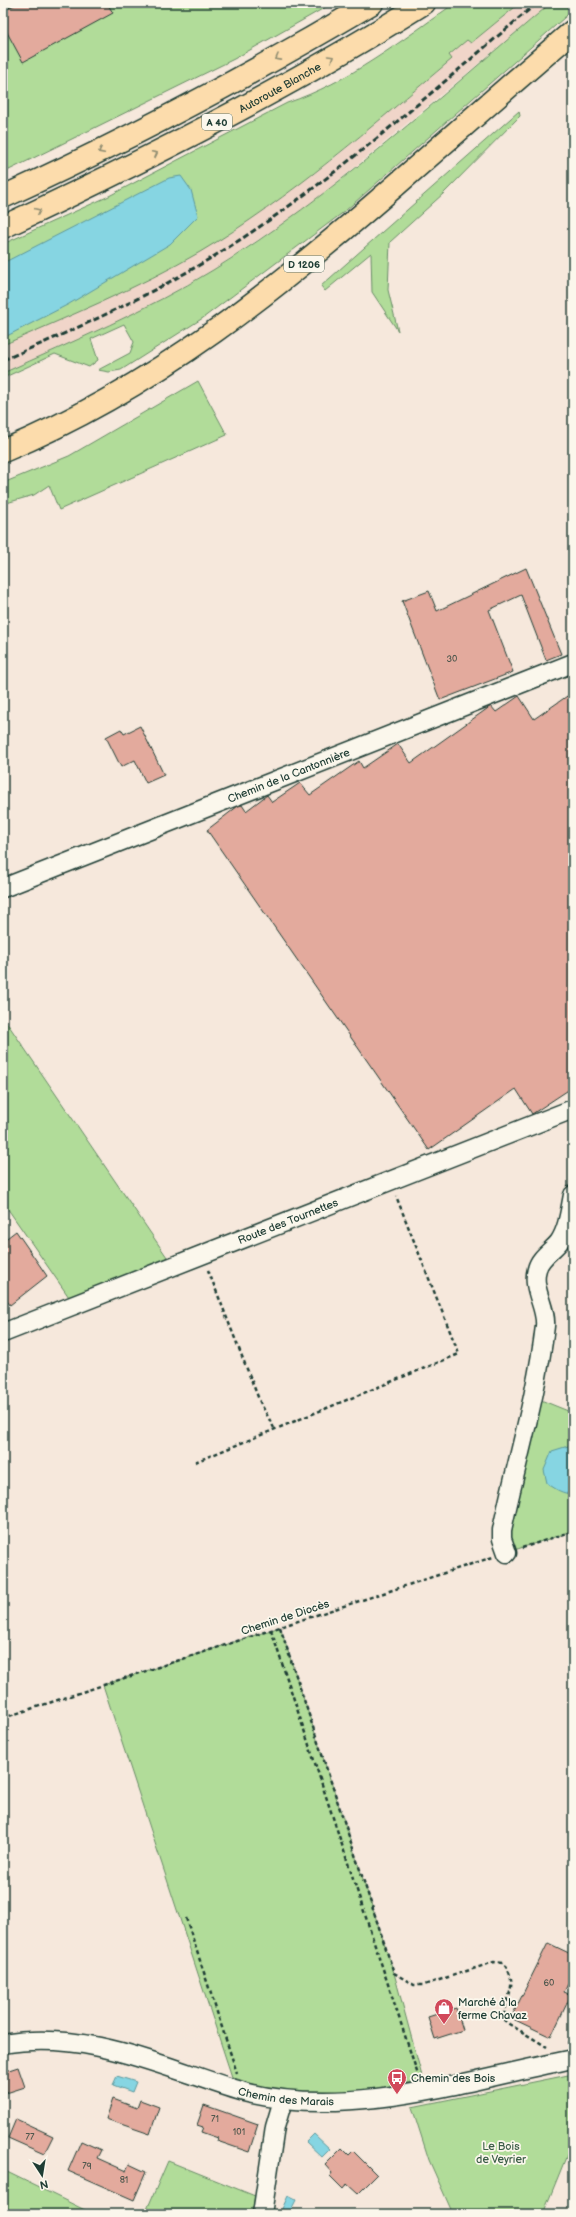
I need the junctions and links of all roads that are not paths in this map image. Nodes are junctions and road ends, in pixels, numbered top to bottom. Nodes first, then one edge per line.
1 (372, 3) edge
2 (424, 3) edge
3 (573, 30) edge
4 (3, 197) edge
5 (3, 227) edge
6 (3, 451) edge
7 (573, 662) edge
8 (3, 888) edge
9 (573, 1109) edge
10 (573, 1195) edge
11 (3, 1333) edge
12 (507, 1553) road end
13 (3, 2044) edge
14 (565, 2060) edge
15 (283, 2100) junction
16 (262, 2214) edge

1 -> 4 main road, A 40
5 -> 2 main road, Autoroute Blanche / A 40
3 - 6 main road, D 1206
7 - 8 street, Chemin de la Cantonnière
9 - 11 street, Route des Tournettes
10 - 12 street
13 - 15 street, Chemin des Marais
14 - 15 street, Chemin des Marais
15 - 16 street

